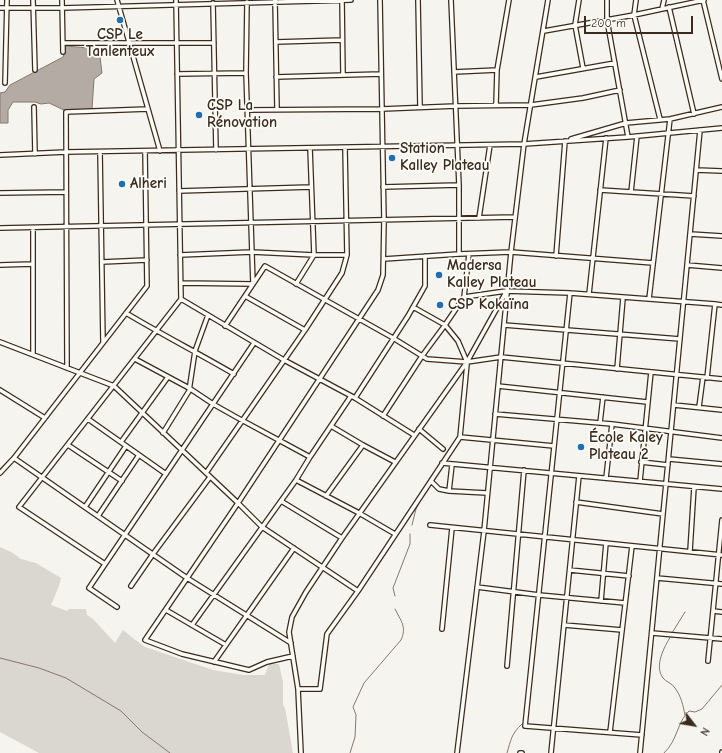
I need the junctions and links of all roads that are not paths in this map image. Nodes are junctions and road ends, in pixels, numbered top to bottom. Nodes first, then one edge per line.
1 (7, 0) edge
2 (33, 0) edge
3 (62, 0) edge
4 (117, 0) edge
5 (342, 0) edge
6 (351, 0) edge
7 (380, 0) edge
8 (418, 0) edge
9 (451, 0) edge
10 (509, 0) edge
11 (548, 0) edge
12 (579, 0) edge
13 (607, 0) edge
14 (636, 0) edge
15 (664, 0) edge
16 (703, 0) edge
17 (232, 1) edge
18 (275, 1) edge
19 (176, 2) edge
20 (247, 2) junction
21 (213, 3) junction
22 (119, 6) junction
23 (669, 7) junction
24 (0, 8) edge
25 (7, 8) junction
26 (34, 8) junction
27 (62, 8) junction
28 (662, 9) junction
29 (634, 15) junction
30 (607, 20) junction
31 (575, 25) junction
32 (544, 31) junction
33 (342, 40) junction
34 (276, 42) junction
35 (63, 43) junction
36 (130, 43) junction
37 (177, 43) junction
38 (214, 43) junction
39 (63, 52) dead end
40 (615, 63) junction
41 (583, 68) junction
42 (35, 70) dead end
43 (497, 70) junction
44 (454, 72) junction
45 (246, 73) junction
46 (177, 74) junction
47 (214, 74) junction
48 (381, 74) junction
49 (343, 75) junction
50 (276, 77) junction
51 (536, 77) junction
52 (722, 79) edge
53 (5, 83) dead end
54 (620, 90) junction
55 (496, 105) junction
56 (531, 105) junction
57 (456, 106) junction
58 (34, 107) dead end
59 (420, 107) junction
60 (722, 107) edge
61 (148, 109) junction
62 (277, 109) junction
63 (382, 109) junction
64 (247, 110) junction
65 (694, 114) junction
66 (660, 119) junction
67 (670, 119) junction
68 (626, 123) junction
69 (722, 128) edge
70 (700, 130) junction
71 (668, 133) junction
72 (637, 136) junction
73 (628, 137) junction
74 (606, 138) junction
75 (565, 141) junction
76 (524, 144) junction
77 (490, 145) junction
78 (457, 146) junction
79 (382, 147) junction
80 (310, 148) junction
81 (345, 148) junction
82 (249, 149) junction
83 (179, 150) junction
84 (216, 150) junction
85 (145, 151) junction
86 (160, 151) junction
87 (66, 152) junction
88 (100, 152) junction
89 (35, 154) junction
90 (0, 155) edge
91 (696, 170) junction
92 (722, 171) edge
93 (459, 185) junction
94 (311, 187) junction
95 (383, 187) junction
96 (250, 189) junction
97 (600, 190) junction
98 (179, 191) junction
99 (66, 192) junction
100 (631, 192) junction
101 (0, 194) edge
102 (661, 194) junction
103 (694, 196) junction
104 (515, 217) junction
105 (459, 218) junction
106 (479, 218) junction
107 (384, 220) junction
108 (346, 221) junction
109 (312, 222) junction
110 (251, 223) junction
111 (180, 225) junction
112 (146, 226) junction
113 (67, 227) junction
114 (102, 227) junction
115 (0, 228) edge
116 (33, 228) junction
117 (690, 234) junction
118 (722, 236) edge
119 (252, 252) junction
120 (511, 252) junction
121 (459, 254) junction
122 (469, 254) junction
123 (180, 255) junction
124 (314, 255) junction
125 (347, 255) junction
126 (425, 256) junction
127 (556, 256) junction
128 (384, 259) junction
129 (593, 259) junction
130 (147, 260) junction
131 (102, 262) junction
132 (653, 263) junction
133 (33, 264) junction
134 (0, 265) edge
135 (687, 265) junction
136 (722, 268) edge
137 (181, 283) junction
138 (253, 284) junction
139 (296, 284) junction
140 (506, 291) junction
141 (570, 293) junction
142 (589, 294) junction
143 (245, 296) junction
144 (464, 297) junction
145 (623, 298) junction
146 (649, 299) junction
147 (181, 300) junction
148 (324, 300) junction
149 (684, 302) junction
150 (714, 304) junction
151 (722, 305) edge
152 (413, 307) junction
153 (126, 313) junction
154 (208, 315) junction
155 (359, 319) junction
156 (445, 325) junction
157 (504, 325) junction
158 (225, 326) junction
159 (304, 330) junction
160 (566, 330) junction
161 (157, 331) junction
162 (620, 334) junction
163 (393, 338) junction
164 (680, 339) junction
165 (0, 342) edge
166 (103, 342) junction
167 (254, 343) junction
168 (195, 351) junction
169 (33, 354) junction
170 (422, 356) junction
171 (501, 357) junction
172 (135, 359) junction
173 (284, 360) junction
174 (467, 362) junction
175 (563, 363) junction
176 (67, 368) junction
177 (617, 369) junction
178 (651, 372) junction
179 (80, 373) junction
180 (234, 374) junction
181 (677, 375) junction
182 (168, 377) junction
183 (705, 378) junction
184 (319, 379) junction
185 (722, 379) edge
186 (114, 386) junction
187 (498, 386) junction
188 (189, 388) junction
189 (0, 390) edge
190 (560, 393) junction
191 (353, 397) junction
192 (603, 397) junction
193 (648, 402) junction
194 (213, 404) junction
195 (674, 404) junction
196 (699, 407) junction
197 (722, 410) edge
198 (142, 413) junction
199 (495, 414) junction
200 (383, 416) junction
201 (45, 418) junction
202 (88, 419) junction
203 (557, 419) junction
204 (242, 421) junction
205 (600, 423) junction
206 (612, 424) junction
207 (331, 426) junction
208 (419, 429) junction
209 (644, 429) junction
210 (163, 432) junction
211 (671, 432) junction
212 (414, 435) junction
213 (460, 437) junction
214 (722, 438) edge
215 (279, 440) junction
216 (493, 440) junction
217 (121, 442) junction
218 (68, 445) junction
219 (363, 445) junction
220 (126, 446) junction
221 (554, 446) junction
222 (443, 449) dead end
223 (182, 450) junction
224 (139, 455) junction
225 (310, 456) junction
226 (14, 458) junction
227 (669, 459) junction
228 (395, 462) junction
229 (641, 462) junction
230 (442, 463) junction
231 (452, 464) junction
232 (722, 464) edge
233 (668, 465) junction
234 (490, 467) junction
235 (524, 470) junction
236 (109, 472) junction
237 (206, 473) junction
238 (551, 473) junction
239 (0, 474) edge
240 (166, 474) junction
241 (579, 476) junction
242 (210, 477) junction
243 (42, 478) junction
244 (606, 478) junction
245 (296, 480) junction
246 (122, 481) junction
247 (431, 481) junction
248 (640, 481) junction
249 (666, 484) junction
250 (694, 487) junction
251 (722, 489) edge
252 (449, 491) junction
253 (487, 493) junction
254 (326, 496) junction
255 (281, 501) junction
256 (576, 502) junction
257 (238, 503) junction
258 (85, 507) junction
259 (359, 513) junction
260 (663, 514) junction
261 (98, 516) junction
262 (722, 520) edge
263 (430, 526) dead end
264 (262, 527) junction
265 (452, 528) junction
266 (484, 531) junction
267 (395, 534) junction
268 (518, 534) junction
269 (125, 535) junction
270 (545, 537) junction
271 (342, 538) junction
272 (573, 540) junction
273 (606, 543) junction
274 (632, 546) junction
275 (294, 548) junction
276 (660, 548) junction
277 (690, 551) junction
278 (153, 554) junction
279 (720, 554) edge
280 (105, 564) junction
281 (322, 567) junction
282 (570, 570) junction
283 (603, 574) junction
284 (629, 576) junction
285 (187, 578) junction
286 (657, 578) junction
287 (715, 583) junction
288 (722, 584) edge
289 (131, 586) dead end
290 (477, 587) junction
291 (358, 591) junction
292 (514, 592) junction
293 (214, 595) junction
294 (539, 595) junction
295 (567, 598) junction
296 (601, 601) junction
297 (625, 603) junction
298 (117, 607) dead end
299 (166, 610) junction
300 (713, 611) junction
301 (722, 612) edge
302 (246, 616) junction
303 (192, 625) junction
304 (564, 625) junction
305 (442, 629) dead end
306 (622, 630) junction
307 (652, 633) junction
308 (710, 638) junction
309 (722, 639) edge
310 (290, 643) junction
311 (226, 645) junction
312 (293, 656) junction
313 (708, 661) dead end
314 (214, 662) junction
315 (507, 666) dead end
316 (298, 689) junction
317 (554, 728) junction
318 (610, 732) junction
319 (642, 735) junction
320 (301, 753) edge
321 (457, 753) edge
322 (551, 753) edge
323 (640, 753) edge

1 - 25 street
2 - 26 street
3 - 27 street
4 - 22 street
5 - 6 street
5 - 18 street
5 - 33 street
7 - 48 street
8 - 59 street
9 - 44 street
10 - 43 street
11 - 32 street
12 - 31 street
13 - 30 street
14 - 29 street
15 - 28 street
16 - 23 street
16 - 52 street
17 - 20 street
17 - 21 street
18 - 20 street
18 - 34 street
19 - 21 street
19 - 22 street
19 - 37 street
20 - 45 street
21 - 38 street
22 - 27 street
22 - 36 street
23 - 28 street
23 - 65 street
24 - 25 street
25 - 26 street
25 - 53 street
26 - 27 street
26 - 42 street
27 - 35 street
28 - 29 street
29 - 30 street
29 - 66 street
30 - 31 street
30 - 40 street
31 - 32 street
31 - 41 street
32 - 51 street
33 - 34 street
33 - 49 street
34 - 50 street
35 - 36 street
35 - 39 street
36 - 37 street
36 - 61 street
37 - 38 street
37 - 46 street
38 - 47 street
40 - 41 street
40 - 54 street
41 - 51 street
43 - 44 street
43 - 55 street
44 - 57 street
45 - 47 street
45 - 64 street
46 - 47 street
46 - 83 street
47 - 84 street
48 - 49 street
48 - 63 street
49 - 50 street
50 - 62 street
51 - 56 street
54 - 56 street
54 - 68 street
55 - 56 street
55 - 57 street
56 - 76 street
57 - 59 street
57 - 78 street
58 - 89 street
59 - 63 street
60 - 65 street
61 - 86 street
61 - 87 street
62 - 63 street
62 - 64 street
63 - 79 street
64 - 82 street
65 - 67 street
66 - 67 street
66 - 68 street
67 - 71 street
68 - 73 street
68 - 75 street
69 - 70 street
70 - 71 street
70 - 91 street
71 - 72 street
71 - 102 street
72 - 73 street
72 - 100 street
73 - 74 street
74 - 75 street
74 - 97 street
75 - 76 street
75 - 127 street
76 - 77 street
76 - 104 street
77 - 78 street
77 - 106 street
78 - 79 street
78 - 93 street
79 - 81 street
79 - 95 street
80 - 81 street
80 - 82 street
80 - 94 street
81 - 108 street
82 - 84 street
82 - 96 street
83 - 84 street
83 - 86 street
83 - 98 street
85 - 86 street
85 - 88 street
85 - 112 street
87 - 88 street
87 - 89 street
87 - 99 street
88 - 114 street
89 - 90 street
91 - 92 street
91 - 103 street
93 - 95 street
93 - 105 street
94 - 96 street
94 - 109 street
95 - 107 street
96 - 98 street
96 - 110 street
97 - 100 street
97 - 129 street
98 - 111 street
99 - 101 street
99 - 113 street
100 - 102 street
102 - 103 street
102 - 132 street
103 - 117 street
104 - 106 street
104 - 120 street
105 - 106 street
105 - 107 street
105 - 121 street
107 - 108 street
107 - 128 street
108 - 109 street
108 - 125 street
109 - 110 street
109 - 124 street
110 - 111 street
110 - 119 street
111 - 112 street
111 - 123 street
112 - 114 street
112 - 130 street
113 - 114 street
113 - 116 street
113 - 176 street
114 - 131 street
115 - 116 street
116 - 133 street
117 - 118 street
117 - 135 street
119 - 123 street
119 - 124 street
119 - 138 street
120 - 122 street
120 - 127 street
120 - 140 street
121 - 122 street
121 - 126 street
122 - 144 street
123 - 137 street
124 - 125 street
124 - 139 street
125 - 148 street
126 - 128 street
126 - 152 street
127 - 129 street
128 - 155 street
129 - 132 street
129 - 142 street
130 - 131 street
130 - 153 street
131 - 166 street
132 - 146 street
133 - 134 street
133 - 169 street
135 - 136 street
135 - 149 street
137 - 138 street
137 - 147 street
138 - 139 street
138 - 143 street
139 - 148 street
140 - 141 street
140 - 144 street
140 - 157 street
140 - 174 street
141 - 142 street
141 - 160 street
142 - 145 street
143 - 158 street
143 - 159 street
144 - 156 street
145 - 146 street
145 - 162 street
146 - 149 street
147 - 154 street
147 - 161 street
148 - 155 street
148 - 159 street
149 - 150 street
149 - 164 street
150 - 151 street
150 - 183 street
152 - 156 street
152 - 163 street
153 - 161 street
153 - 166 street
154 - 158 street
154 - 168 street
155 - 163 street
155 - 184 street
156 - 170 street
156 - 174 street
157 - 160 street
157 - 171 street
158 - 167 street
159 - 173 street
160 - 162 street
160 - 175 street
161 - 168 street
161 - 172 street
162 - 164 street
162 - 177 street
163 - 170 street
163 - 191 street
164 - 181 street
165 - 169 street
166 - 179 street
167 - 173 street
167 - 180 street
168 - 180 street
168 - 188 street
169 - 176 street
170 - 174 street
170 - 200 street
171 - 174 street
171 - 175 street
171 - 187 street
172 - 182 street
172 - 186 street
173 - 184 street
173 - 204 street
174 - 208 street
174 - 213 street
175 - 177 street
175 - 190 street
176 - 179 street
177 - 178 street
178 - 181 street
178 - 193 street
179 - 186 street
179 - 201 street
180 - 194 street
181 - 183 street
181 - 195 street
182 - 188 street
182 - 198 street
183 - 185 street
183 - 196 street
184 - 191 street
184 - 215 street
186 - 198 street
186 - 202 street
187 - 190 street
187 - 199 street
188 - 194 street
188 - 210 street
189 - 201 street
190 - 192 street
190 - 203 street
191 - 200 street
191 - 207 street
192 - 193 street
192 - 205 street
193 - 209 street
194 - 204 street
194 - 223 street
195 - 196 street
195 - 211 street
196 - 197 street
198 - 210 street
198 - 217 street
199 - 203 street
199 - 216 street
200 - 212 street
201 - 226 street
202 - 217 street
202 - 218 street
203 - 205 street
203 - 221 street
204 - 215 street
204 - 237 street
205 - 206 street
206 - 209 street
206 - 244 street
207 - 219 street
207 - 225 street
208 - 212 street
208 - 222 street
209 - 211 street
209 - 229 street
210 - 223 street
211 - 214 street
211 - 227 street
212 - 228 street
213 - 216 street
213 - 230 street
215 - 225 street
215 - 257 street
216 - 221 street
216 - 234 street
217 - 220 street
218 - 236 street
218 - 243 street
219 - 228 street
219 - 254 street
220 - 224 street
220 - 236 street
221 - 238 street
223 - 237 street
223 - 240 street
224 - 240 street
224 - 246 street
225 - 245 street
226 - 239 street
226 - 243 street
227 - 232 street
227 - 233 street
228 - 259 street
229 - 233 street
229 - 248 street
230 - 231 street
230 - 247 street
231 - 234 street
231 - 252 street
233 - 249 street
234 - 235 street
234 - 253 street
235 - 238 street
235 - 268 street
236 - 246 street
236 - 258 street
237 - 242 street
238 - 241 street
238 - 270 street
240 - 269 street
241 - 244 street
241 - 256 street
242 - 257 street
242 - 278 street
243 - 258 street
243 - 280 street
244 - 248 street
245 - 254 street
245 - 255 street
246 - 261 street
247 - 252 street
247 - 267 street
248 - 249 street
249 - 250 street
249 - 260 street
250 - 251 street
250 - 277 street
252 - 253 street
253 - 266 street
254 - 259 street
255 - 264 street
255 - 271 street
256 - 260 street
256 - 272 street
257 - 264 street
257 - 285 street
258 - 261 street
259 - 267 street
259 - 271 street
260 - 276 street
261 - 269 street
262 - 279 street
263 - 265 street
264 - 275 street
264 - 293 street
265 - 266 street
265 - 305 street
266 - 268 street
266 - 290 street
267 - 291 street
268 - 270 street
268 - 292 street
269 - 278 street
269 - 280 street
270 - 272 street
270 - 294 street
271 - 281 street
272 - 273 street
272 - 282 street
273 - 274 street
273 - 283 street
274 - 276 street
274 - 284 street
275 - 281 street
275 - 302 street
276 - 277 street
276 - 286 street
277 - 279 street
278 - 285 street
278 - 289 street
279 - 287 street
280 - 298 street
281 - 291 street
281 - 310 street
282 - 283 street
282 - 295 street
283 - 284 street
283 - 296 street
284 - 297 street
285 - 293 street
285 - 299 street
286 - 287 street
286 - 307 street
287 - 288 street
287 - 300 street
290 - 292 street
290 - 321 street
291 - 316 street
292 - 294 street
292 - 315 street
293 - 302 street
293 - 303 street
294 - 295 street
294 - 317 street
295 - 296 street
295 - 304 street
296 - 297 street
297 - 306 street
299 - 303 street
299 - 314 street
300 - 301 street
300 - 308 street
302 - 310 street
302 - 311 street
303 - 311 street
304 - 306 street
304 - 317 street
306 - 318 street
307 - 308 street
307 - 319 street
308 - 309 street
308 - 313 street
310 - 312 street
311 - 314 street
312 - 314 street
312 - 316 street
316 - 320 street
317 - 318 street
317 - 322 street
318 - 319 street
319 - 323 street

